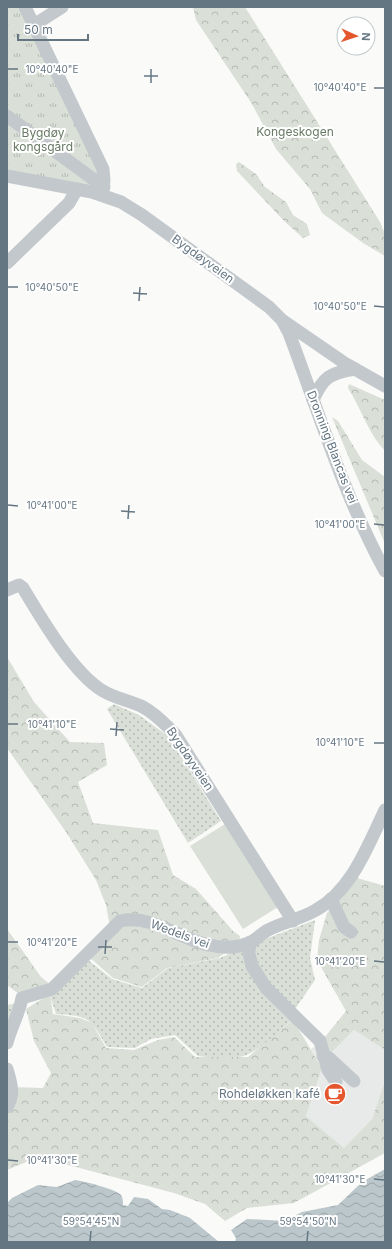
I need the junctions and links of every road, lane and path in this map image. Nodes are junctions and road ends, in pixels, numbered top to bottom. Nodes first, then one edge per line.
1 (25, 7) edge
2 (62, 7) edge
3 (34, 26) junction
4 (7, 116) edge
5 (7, 176) edge
6 (77, 189) junction
7 (103, 190) junction
8 (7, 263) edge
9 (282, 320) junction
10 (321, 346) junction
11 (298, 359) junction
12 (355, 369) junction
13 (385, 386) edge
14 (313, 400) junction
15 (385, 571) edge
16 (7, 590) edge
17 (385, 810) edge
18 (331, 899) junction
19 (293, 921) junction
20 (350, 932) dead end
21 (250, 942) junction
22 (7, 1043) edge
23 (323, 1056) junction
24 (7, 1069) edge
25 (354, 1081) dead end
26 (336, 1082) dead end
27 (7, 1107) edge

1 - 3 street
2 - 3 street
3 - 7 street
4 - 7 street
5 - 6 street, Bygdøyveien
6 - 7 street, Bygdøyveien
6 - 8 street
7 - 9 street, Bygdøyveien
9 - 10 street, Bygdøyveien
9 - 11 street, Dronning Blancas vei
10 - 11 street
10 - 12 street, Bygdøyveien
11 - 14 street, Dronning Blancas vei
12 - 13 street, Bygdøyveien
12 - 14 street
14 - 15 street, Dronning Blancas vei
16 - 19 street, Bygdøyveien
17 - 18 street, Wedels vei
18 - 19 street, Wedels vei
18 - 20 street
19 - 21 street, Wedels vei
21 - 22 street, Wedels vei
21 - 23 street
23 - 25 street
23 - 26 street
24 - 27 street

